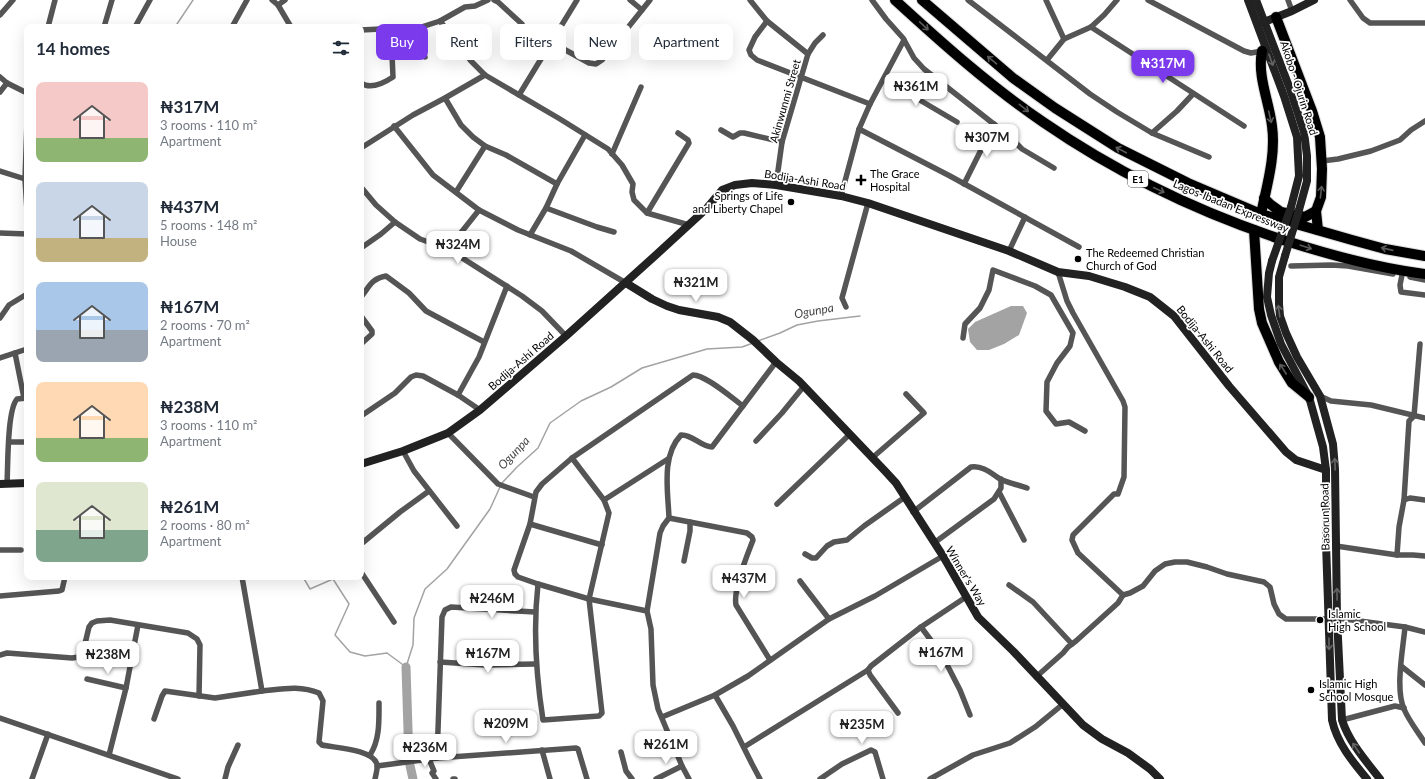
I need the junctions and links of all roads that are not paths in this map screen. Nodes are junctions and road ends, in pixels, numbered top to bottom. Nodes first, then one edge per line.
1 (13, 0) edge
2 (54, 0) edge
3 (112, 0) edge
4 (150, 0) edge
5 (247, 0) edge
6 (272, 0) edge
7 (285, 0) edge
8 (462, 0) edge
9 (488, 0) edge
10 (494, 0) edge
11 (577, 0) edge
12 (630, 0) edge
13 (650, 0) edge
14 (872, 0) edge
15 (895, 0) edge
16 (922, 0) edge
17 (968, 0) edge
18 (1046, 0) edge
19 (1117, 0) edge
20 (1148, 0) edge
21 (1248, 0) edge
22 (1256, 0) edge
23 (1288, 0) edge
24 (1314, 0) edge
25 (1350, 0) edge
26 (752, 1) edge
27 (278, 5) junction
28 (465, 7) junction
29 (642, 10) junction
30 (1292, 11) junction
31 (0, 15) edge
32 (1276, 17) junction
33 (440, 21) junction
34 (767, 21) junction
35 (1264, 22) junction
36 (1425, 23) edge
37 (49, 24) edge
38 (105, 24) edge
39 (137, 24) edge
40 (234, 24) edge
41 (289, 24) edge
42 (522, 24) dead end
43 (562, 24) edge
44 (428, 25) edge
45 (1091, 27) junction
46 (376, 29) edge
47 (364, 30) edge
48 (823, 35) dead end
49 (1064, 39) junction
50 (904, 40) junction
51 (1263, 46) junction
52 (566, 51) edge
53 (808, 54) junction
54 (392, 60) edge
55 (540, 60) edge
56 (1047, 60) junction
57 (485, 74) junction
58 (0, 77) edge
59 (802, 78) junction
60 (884, 79) junction
61 (7, 82) junction
62 (364, 84) edge
63 (641, 87) dead end
64 (24, 91) edge
65 (0, 92) edge
66 (519, 94) junction
67 (1193, 94) junction
68 (445, 98) junction
69 (870, 104) junction
70 (1425, 121) edge
71 (957, 122) dead end
72 (994, 124) junction
73 (394, 126) junction
74 (1244, 126) dead end
75 (859, 129) junction
76 (721, 130) dead end
77 (678, 133) dead end
78 (1152, 133) junction
79 (585, 135) junction
80 (782, 142) junction
81 (364, 146) edge
82 (485, 146) junction
83 (612, 154) junction
84 (1209, 157) dead end
85 (1322, 161) junction
86 (1054, 168) dead end
87 (0, 171) edge
88 (24, 179) edge
89 (557, 184) junction
90 (776, 184) junction
91 (964, 184) junction
92 (364, 191) edge
93 (456, 192) junction
94 (841, 196) junction
95 (1264, 198) junction
96 (868, 203) junction
97 (546, 208) junction
98 (479, 210) junction
99 (1316, 211) junction
100 (647, 213) junction
101 (1261, 214) junction
102 (1025, 217) junction
103 (395, 222) junction
104 (689, 225) junction
105 (1254, 230) junction
106 (1318, 230) junction
107 (614, 232) dead end
108 (0, 233) edge
109 (24, 234) edge
110 (530, 235) junction
111 (364, 246) edge
112 (1079, 247) dead end
113 (448, 249) junction
114 (1009, 251) junction
115 (1285, 256) joint
116 (1425, 256) edge
117 (1291, 266) dead end
118 (1058, 272) junction
119 (1425, 274) edge
120 (1402, 276) junction
121 (1425, 280) edge
122 (626, 283) junction
123 (508, 286) junction
124 (364, 293) edge
125 (1425, 295) edge
126 (24, 296) edge
127 (846, 307) dead end
128 (0, 318) edge
129 (364, 320) edge
130 (566, 336) junction
131 (963, 338) dead end
132 (364, 341) edge
133 (484, 342) junction
134 (1420, 344) dead end
135 (24, 350) edge
136 (15, 353) junction
137 (0, 358) edge
138 (776, 362) junction
139 (804, 386) junction
140 (24, 390) edge
141 (906, 394) dead end
142 (458, 395) junction
143 (1320, 396) junction
144 (1309, 397) junction
145 (24, 398) edge
146 (743, 406) junction
147 (480, 410) junction
148 (364, 414) edge
149 (1414, 416) junction
150 (1425, 418) edge
151 (1085, 431) dead end
152 (448, 433) junction
153 (850, 434) junction
154 (756, 441) dead end
155 (9, 442) junction
156 (24, 442) edge
157 (403, 451) junction
158 (572, 458) junction
159 (872, 458) junction
160 (668, 459) junction
161 (364, 462) edge
162 (1326, 470) junction
163 (1000, 479) junction
164 (24, 483) edge
165 (4, 484) edge
166 (1027, 488) dead end
167 (428, 490) junction
168 (999, 492) junction
169 (905, 497) junction
170 (534, 498) junction
171 (604, 500) junction
172 (1404, 500) junction
173 (1425, 500) edge
174 (777, 504) dead end
175 (914, 512) junction
176 (669, 518) junction
177 (690, 522) junction
178 (530, 524) junction
179 (457, 526) dead end
180 (1024, 540) dead end
181 (364, 542) edge
182 (934, 543) junction
183 (602, 545) junction
184 (1336, 546) junction
185 (0, 550) edge
186 (21, 550) dead end
187 (805, 554) dead end
188 (1397, 555) junction
189 (943, 556) junction
190 (1425, 556) edge
191 (684, 561) dead end
192 (364, 577) edge
193 (64, 580) edge
194 (243, 580) edge
195 (800, 581) dead end
196 (538, 584) junction
197 (1009, 585) dead end
198 (1123, 595) junction
199 (0, 596) edge
200 (966, 597) junction
201 (589, 599) junction
202 (647, 610) junction
203 (535, 612) junction
204 (1333, 618) junction
205 (829, 619) junction
206 (394, 622) dead end
207 (138, 625) junction
208 (921, 627) junction
209 (1405, 627) junction
210 (1425, 632) edge
211 (1072, 644) junction
212 (0, 654) edge
213 (770, 660) junction
214 (440, 662) junction
215 (536, 664) junction
216 (1401, 666) junction
217 (868, 670) junction
218 (1036, 677) junction
219 (87, 679) dead end
220 (1425, 685) edge
221 (126, 688) junction
222 (262, 691) junction
223 (1340, 692) junction
224 (1330, 694) junction
225 (715, 695) junction
226 (199, 696) junction
227 (379, 703) dead end
228 (1063, 704) junction
229 (1404, 708) junction
230 (898, 713) dead end
231 (970, 715) dead end
232 (662, 717) junction
233 (0, 718) edge
234 (154, 719) dead end
235 (1342, 720) junction
236 (48, 734) junction
237 (1425, 743) edge
238 (238, 745) dead end
239 (744, 747) junction
240 (542, 750) junction
241 (621, 752) dead end
242 (109, 755) junction
243 (370, 755) junction
244 (437, 758) junction
245 (430, 759) junction
246 (377, 766) junction
247 (682, 766) junction
248 (174, 778) edge
249 (32, 779) edge
250 (225, 779) edge
251 (375, 779) edge
252 (436, 779) edge
253 (550, 779) edge
254 (587, 779) edge
255 (632, 779) edge
256 (656, 779) edge
257 (689, 779) edge
258 (760, 779) edge
259 (820, 779) edge
260 (882, 779) edge
261 (930, 779) edge
262 (1160, 779) edge
263 (1367, 779) edge
264 (1380, 779) edge

1 - 31 street
2 - 37 street
3 - 38 street
4 - 39 street
5 - 40 street
6 - 27 street
7 - 27 street
8 - 28 street
9 - 28 street
10 - 42 street
11 - 43 street
12 - 29 street
13 - 29 street
14 - 50 street
15 -> 105 highway, Lagos-Ibadan Expressway / E1
101 -> 16 highway, Lagos-Ibadan Expressway / E1
17 - 56 street
18 - 49 street
19 - 45 street
20 - 51 street
21 - 51 street, Basorun Road
22 - 35 street, Akobo - Ojurin Road
23 - 30 street
24 - 30 street
25 - 36 street
26 - 34 street, Akinwunmi Street
27 - 41 street
28 - 33 street
29 - 52 street
30 - 32 street
32 - 35 street
32 - 85 highway
33 - 44 street
33 - 57 street
34 - 53 street, Akinwunmi Street
34 - 59 street
35 - 115 street, Akobo - Ojurin Road, bridge
45 - 49 street
45 - 67 street
46 - 47 street
48 - 53 street
49 - 56 street
50 - 60 street
50 - 72 street
51 -> 95 highway
51 -> 144 street, Basorun Road, bridge
53 - 59 street, Akinwunmi Street
54 - 62 street
55 - 66 street
56 - 78 street
57 - 66 street
57 - 68 street
58 - 61 street
59 - 69 street
59 - 80 street, Akinwunmi Street
60 - 69 street
60 - 71 street
61 - 64 street
61 - 65 street
63 - 83 street
66 - 79 street
67 - 74 street
67 - 78 street
68 - 73 street
68 - 82 street
69 - 75 street
70 - 85 street
72 - 86 street
72 - 91 street
73 - 81 street
73 - 93 street
75 - 91 street
75 - 94 street
76 - 80 street
77 - 100 street
78 - 84 street
79 - 83 street
79 - 89 street
80 - 90 street, Akinwunmi Street
82 - 89 street
82 - 93 street
83 - 100 street
99 -> 85 highway
87 - 88 street
89 - 97 street
90 - 94 street, Bodija-Ashi Road
90 - 104 street, Bodija-Ashi Road
91 - 102 street
92 - 103 street
93 - 98 street
94 - 96 street, Bodija-Ashi Road
95 - 99 highway
95 - 101 highway
96 - 114 street, Bodija-Ashi Road
96 - 127 street
97 - 107 street
97 - 110 street
98 - 110 street
98 - 113 street
99 - 106 highway
100 - 104 street
101 - 106 highway, Lagos-Ibadan Expressway / E1
102 - 112 street
102 - 114 street
103 - 111 street
103 - 113 street
104 - 122 street, Bodija-Ashi Road
105 -> 119 highway, Lagos-Ibadan Expressway / E1
144 -> 105 highway
116 -> 106 highway, Lagos-Ibadan Expressway / E1
108 - 109 street
110 - 122 street
113 - 123 street
114 - 118 street, Bodija-Ashi Road
143 -> 115 street, Basorun Road
117 - 120 street
118 - 162 street, Bodija-Ashi Road
118 - 198 street
120 - 121 street
120 - 125 street
122 - 130 street, Bodija-Ashi Road
122 - 138 street, Winner's Way
123 - 130 street
123 - 133 street
124 - 133 street
126 - 128 street
129 - 132 street
130 - 147 street, Bodija-Ashi Road
131 - 151 street
133 - 142 street
134 - 149 street
135 - 136 street
136 - 137 street
136 - 140 street
138 - 139 street, Winner's Way
138 - 146 street
139 - 153 street, Winner's Way
139 - 154 street
141 - 159 street
142 - 147 street
142 - 148 street
143 - 149 street
184 -> 143 street, Basorun Road
144 - 162 street, Basorun Road
145 - 155 street
146 - 158 street
146 - 160 street
147 - 152 street, Bodija-Ashi Road
149 - 150 street
149 - 172 street
152 - 157 street, Bodija-Ashi Road
152 - 170 street
153 - 159 street, Winner's Way
153 - 174 street
155 - 156 street
155 - 165 street
157 - 161 street, Bodija-Ashi Road
157 - 167 street
158 - 170 street
158 - 171 street
159 - 169 street, Winner's Way
160 - 171 street
160 - 176 street
162 - 204 street, Basorun Road
163 - 166 street
163 - 168 street
163 - 175 street
164 - 165 street
167 - 179 street
167 - 181 street
168 - 180 street
168 - 182 street
169 - 175 street, Winner's Way
169 - 187 street
170 - 178 street
171 - 183 street
172 - 173 street
172 - 188 street
175 - 182 street, Winner's Way
176 - 177 street
176 - 202 street
177 - 191 street
177 - 213 street
178 - 183 street
178 - 196 street
182 - 189 street, Winner's Way
183 - 201 street
184 - 188 street
204 -> 184 street, Basorun Road
185 - 186 street
188 - 190 street
189 - 200 street, Winner's Way
189 - 205 street
192 - 206 street
193 - 199 street
194 - 222 street
195 - 205 street
196 - 201 street
196 - 203 street
197 - 211 street
198 - 204 street
198 - 211 street
200 - 208 street
200 - 218 street, Winner's Way
201 - 202 street
201 - 215 street
202 - 232 street
203 - 214 street
203 - 215 street
204 - 209 street
204 - 223 street, Basorun Road
204 -> 224 street, Basorun Road
205 - 213 street
207 - 212 street
207 - 221 street
207 - 226 street
208 - 217 street
208 - 231 street
209 - 210 street
209 - 216 street
211 - 218 street
213 - 225 street
214 - 215 street
214 - 244 street
216 - 220 street
216 - 229 street
217 - 230 street
217 - 239 street
218 - 228 street, Winner's Way
219 - 221 street
221 - 242 street
222 - 226 street
222 - 243 street
223 - 224 street
223 - 235 street, Basorun Road
224 - 263 street, Basorun Road
225 - 232 street
225 - 239 street
226 - 234 street
227 - 243 street
228 - 261 street
228 - 262 street, Winner's Way
229 - 235 street
229 - 237 street
232 - 247 street
233 - 236 street
264 -> 235 street, Basorun Road
236 - 242 street
236 - 249 street
238 - 250 street
239 - 258 street
240 - 244 street
240 - 253 street
240 - 254 street
241 - 255 street
242 - 248 street
243 - 246 street
244 - 245 street
245 - 246 street
245 - 252 street
246 - 251 street
247 - 256 street
247 - 257 street
259 - 260 street

